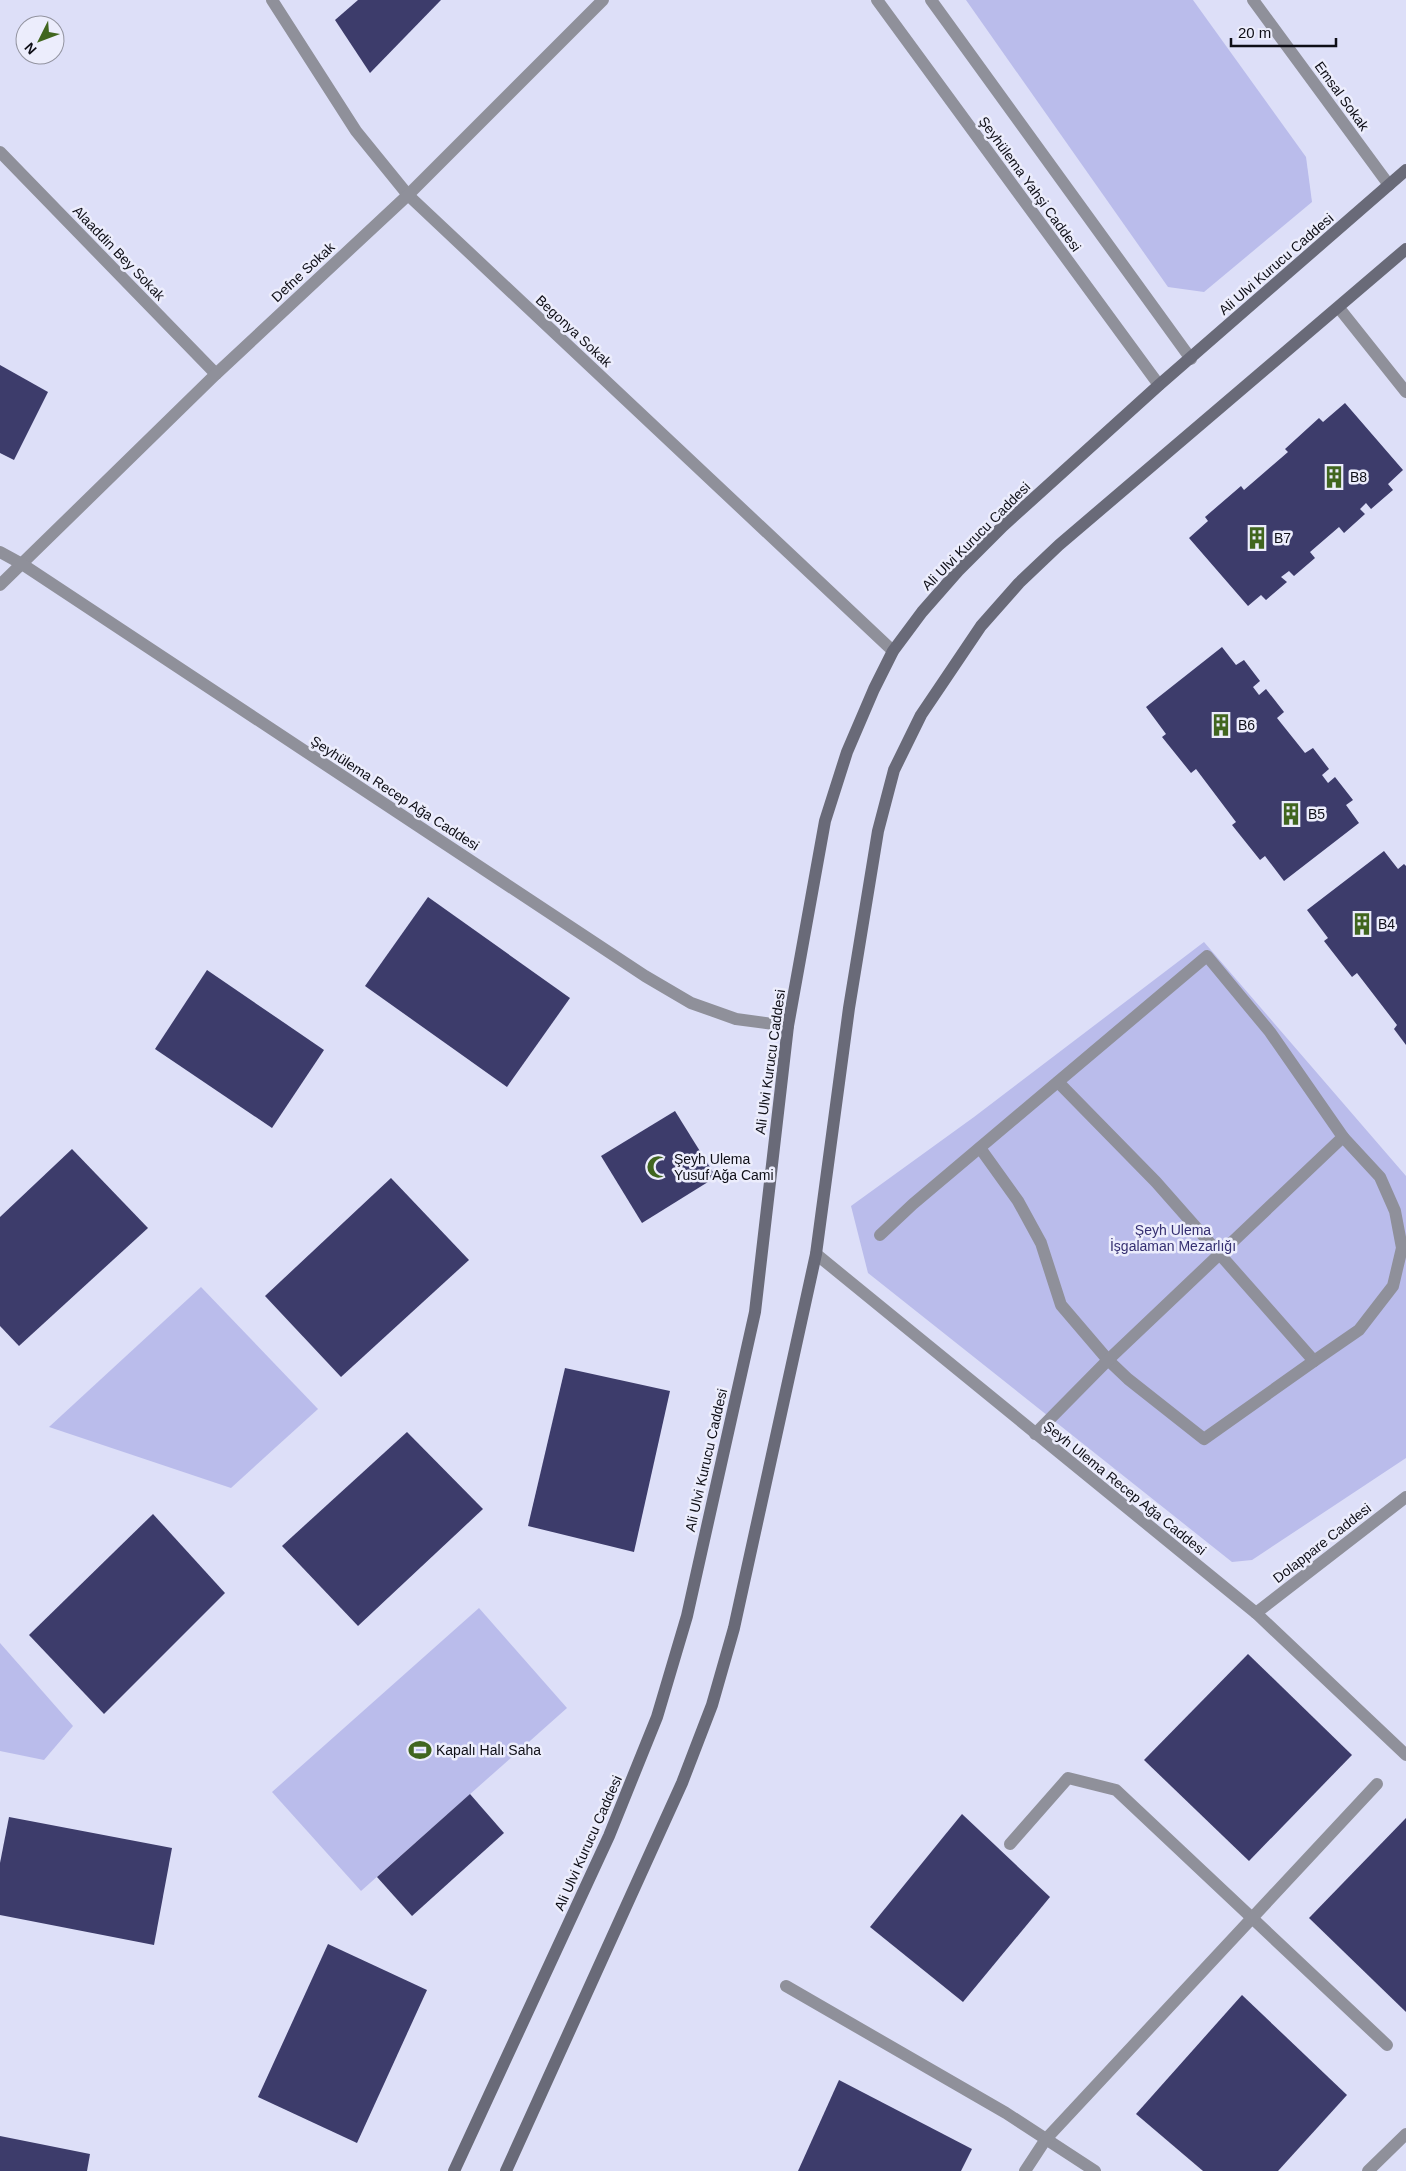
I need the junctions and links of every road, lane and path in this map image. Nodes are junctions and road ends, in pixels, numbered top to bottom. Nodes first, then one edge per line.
1 (272, 0) edge
2 (604, 0) edge
3 (877, 0) edge
4 (931, 0) edge
5 (1253, 0) edge
6 (0, 152) edge
7 (1406, 170) edge
8 (1389, 185) junction
9 (408, 195) junction
10 (1406, 249) edge
11 (1339, 308) junction
12 (1191, 359) junction
13 (216, 374) junction
14 (1159, 386) junction
15 (1406, 392) edge
16 (0, 552) edge
17 (22, 564) junction
18 (0, 585) edge
19 (893, 651) junction
20 (788, 1026) junction
21 (1058, 1082) junction
22 (1343, 1137) junction
23 (980, 1148) junction
24 (880, 1235) dead end
25 (816, 1254) junction
26 (1221, 1254) junction
27 (1108, 1360) junction
28 (1314, 1361) junction
29 (1035, 1434) junction
30 (1406, 1497) edge
31 (1256, 1613) junction
32 (1406, 1755) edge
33 (1377, 1784) dead end
34 (1010, 1844) dead end
35 (1252, 1917) junction
36 (786, 1986) dead end
37 (1387, 2045) dead end
38 (1406, 2134) edge
39 (1046, 2139) junction
40 (454, 2171) edge
41 (506, 2171) edge
42 (1025, 2171) edge
43 (1095, 2171) edge
44 (1368, 2171) edge

1 - 9 street, Begonya Sokak
2 - 9 street, Defne Sokak
3 - 14 street, Şeyhülema Yahşi Caddesi
4 - 12 street, Şeyhülema Yahşi Caddesi
5 - 8 street, Emsal Sokak
6 - 13 street, Alaaddin Bey Sokak
7 - 8 main road, Ali Ulvi Kurucu Caddesi
8 - 12 main road, Ali Ulvi Kurucu Caddesi
9 - 13 street, Defne Sokak
9 - 19 street, Begonya Sokak
10 - 11 main road
11 - 15 street
11 - 25 main road
12 - 14 main road, Ali Ulvi Kurucu Caddesi
13 - 17 street, Defne Sokak
14 - 19 main road, Ali Ulvi Kurucu Caddesi
16 - 17 street, Şeyhülema Recep Ağa Caddesi
17 - 18 street, Defne Sokak
17 - 20 street, Şeyhülema Recep Ağa Caddesi
19 - 20 main road, Ali Ulvi Kurucu Caddesi
20 - 40 main road, Ali Ulvi Kurucu Caddesi
21 - 22 street
21 - 23 street
21 - 26 street
22 - 26 street
22 - 28 street
23 - 24 street
23 - 27 street
25 - 29 street, Şeyh Ulema Recep Ağa Caddesi
25 - 41 main road
26 - 27 street
26 - 28 street
27 - 28 street
27 - 29 street
29 - 31 street, Şeyh Ulema Recep Ağa Caddesi
30 - 31 street, Dolappare Caddesi
31 - 32 street, Şeyh Ulema Recep Ağa Caddesi
33 - 35 street
34 - 35 street
35 - 37 street
35 - 39 street
36 - 39 street
38 - 44 street
39 - 42 street
39 - 43 street

